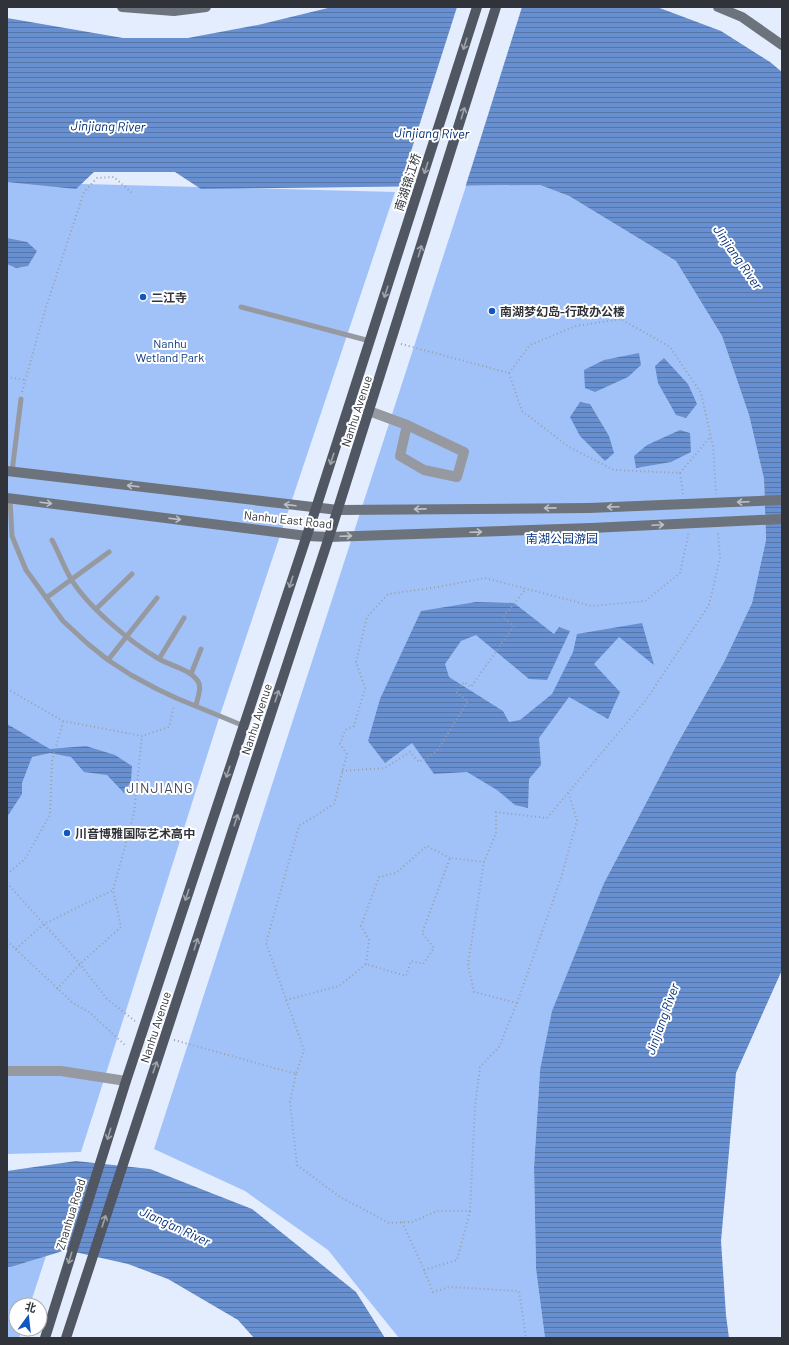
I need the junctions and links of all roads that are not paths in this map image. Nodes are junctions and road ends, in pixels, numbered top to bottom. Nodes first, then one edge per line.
1 (122, 7) edge
2 (206, 7) edge
3 (477, 7) edge
4 (496, 7) edge
5 (718, 7) edge
6 (782, 45) edge
7 (241, 307) dead end
8 (370, 341) junction
9 (21, 399) road end
10 (369, 411) junction
11 (407, 425) junction
12 (9, 472) edge
13 (8, 498) edge
14 (782, 500) edge
15 (316, 508) junction
16 (338, 510) junction
17 (782, 519) edge
18 (307, 536) junction
19 (329, 537) junction
20 (52, 540) dead end
21 (109, 552) dead end
22 (132, 574) dead end
23 (72, 579) junction
24 (46, 598) junction
25 (157, 598) dead end
26 (96, 610) junction
27 (184, 618) dead end
28 (126, 636) junction
29 (201, 649) dead end
30 (160, 659) junction
31 (108, 660) junction
32 (191, 674) junction
33 (196, 706) junction
34 (244, 726) junction
35 (7, 1071) edge
36 (126, 1081) junction
37 (121, 1097) joint
38 (45, 1338) edge
39 (66, 1338) edge

1 - 2 main road
3 -> 8 main road, 南湖锦江桥
10 -> 4 main road, Nanhu Avenue
5 - 6 main road
7 - 8 lane
8 -> 15 main road, Nanhu Avenue
9 - 12 lane
10 - 11 street
10 - 16 main road, Nanhu Avenue
11 - 11 street
15 -> 12 main road, Nanhu East Road
13 -> 18 main road, Nanhu East Road
13 - 24 lane
14 -> 16 main road, Nanhu East Road, bridge
15 - 16 main road, Nanhu East Road
15 - 18 main road, Nanhu Avenue
16 - 19 main road, Nanhu Avenue
19 -> 17 main road, Nanhu East Road, bridge
18 - 19 main road, Nanhu East Road
18 -> 34 main road, Nanhu Avenue
39 -> 19 main road, Nanhu Avenue
20 - 23 lane
21 - 23 lane
22 - 26 lane
23 - 24 lane
23 - 26 lane
24 - 31 lane
25 - 28 lane
26 - 28 lane
27 - 30 lane
28 - 30 lane
28 - 31 lane
29 - 32 lane
30 - 32 lane
31 - 33 lane
32 - 33 lane
33 - 34 lane
34 -> 36 main road, Nanhu Avenue
35 - 36 street
36 - 37 main road, Nanhu Avenue
37 -> 38 main road, Zhanhua Road

